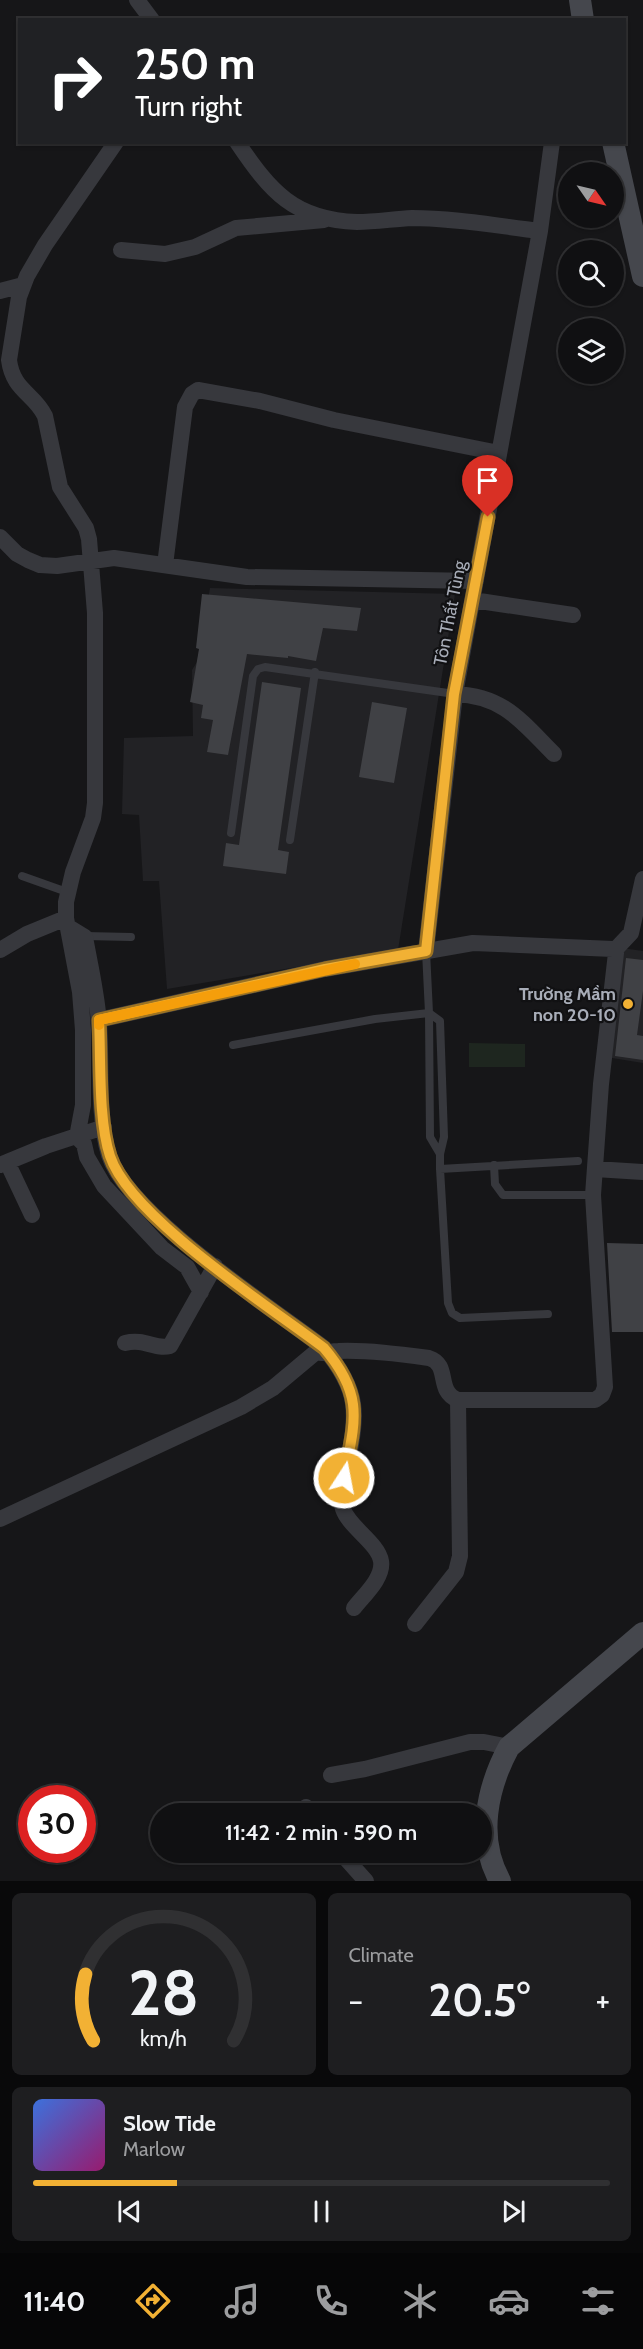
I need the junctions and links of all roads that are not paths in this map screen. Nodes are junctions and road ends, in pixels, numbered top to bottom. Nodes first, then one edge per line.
1 (124, 0) edge
2 (137, 0) edge
3 (579, 0) edge
4 (137, 18) edge
5 (150, 18) edge
6 (583, 18) edge
7 (115, 144) edge
8 (238, 144) edge
9 (552, 144) edge
10 (613, 144) edge
11 (331, 220) junction
12 (540, 231) junction
13 (121, 250) dead end
14 (643, 276) edge
15 (23, 285) junction
16 (0, 291) edge
17 (499, 453) junction
18 (0, 537) edge
19 (92, 561) junction
20 (165, 565) junction
21 (476, 581) junction
22 (473, 600) junction
23 (573, 615) dead end
24 (315, 672) junction
25 (454, 694) junction
26 (554, 754) dead end
27 (231, 833) dead end
28 (290, 840) dead end
29 (22, 876) dead end
30 (643, 879) edge
31 (67, 892) junction
32 (67, 922) junction
33 (84, 936) junction
34 (131, 937) dead end
35 (0, 950) edge
36 (426, 951) junction
37 (614, 951) junction
38 (429, 1013) junction
39 (99, 1020) junction
40 (232, 1045) dead end
41 (104, 1127) junction
42 (76, 1137) junction
43 (440, 1154) junction
44 (578, 1161) dead end
45 (4, 1164) edge
46 (494, 1165) junction
47 (440, 1169) junction
48 (596, 1169) junction
49 (643, 1172) edge
50 (594, 1195) junction
51 (32, 1215) dead end
52 (215, 1266) junction
53 (201, 1292) junction
54 (548, 1314) dead end
55 (125, 1343) dead end
56 (328, 1352) junction
57 (458, 1400) junction
58 (0, 1519) edge
59 (354, 1608) dead end
60 (414, 1624) dead end
61 (643, 1633) edge
62 (509, 1747) junction
63 (331, 1775) dead end
64 (350, 1863) edge
65 (366, 1881) edge
66 (500, 1881) edge

1 - 4 street
2 - 5 street
3 - 6 street
7 - 15 street
8 - 11 street
9 - 12 street, Tôn Thất Tùng
10 - 14 street
11 - 12 street
11 - 13 street
12 - 17 street, Tôn Thất Tùng
15 - 16 street
15 - 19 street
17 - 20 street
17 - 21 street, Tôn Thất Tùng
18 - 19 street
19 - 20 street
19 - 31 street
20 - 21 street
21 - 22 street, Tôn Thất Tùng
22 - 23 street
22 - 25 street, Tôn Thất Tùng
24 - 25 lane
24 - 27 lane
24 - 28 lane
25 - 26 street
25 - 36 street, Tôn Thất Tùng
29 - 31 lane
30 - 37 street
31 - 32 street
32 - 33 street
32 - 35 street
32 - 42 street
33 - 34 lane
33 - 39 street
36 - 37 street
36 - 38 lane
36 - 39 street
37 - 48 street
38 - 40 lane
38 - 43 lane
38 - 43 lane
39 - 41 street
41 - 42 street
41 - 52 street
42 - 45 street
42 - 53 street
43 - 47 lane
44 - 46 lane
45 - 51 street
46 - 47 lane
46 - 50 lane
47 - 54 lane
48 - 49 street
48 - 50 street
50 - 57 street
52 - 53 street
52 - 56 street
53 - 55 street
56 - 57 street
56 - 58 street
56 - 59 street
57 - 60 street
61 - 62 street
62 - 63 street
62 - 66 street
64 - 65 street

